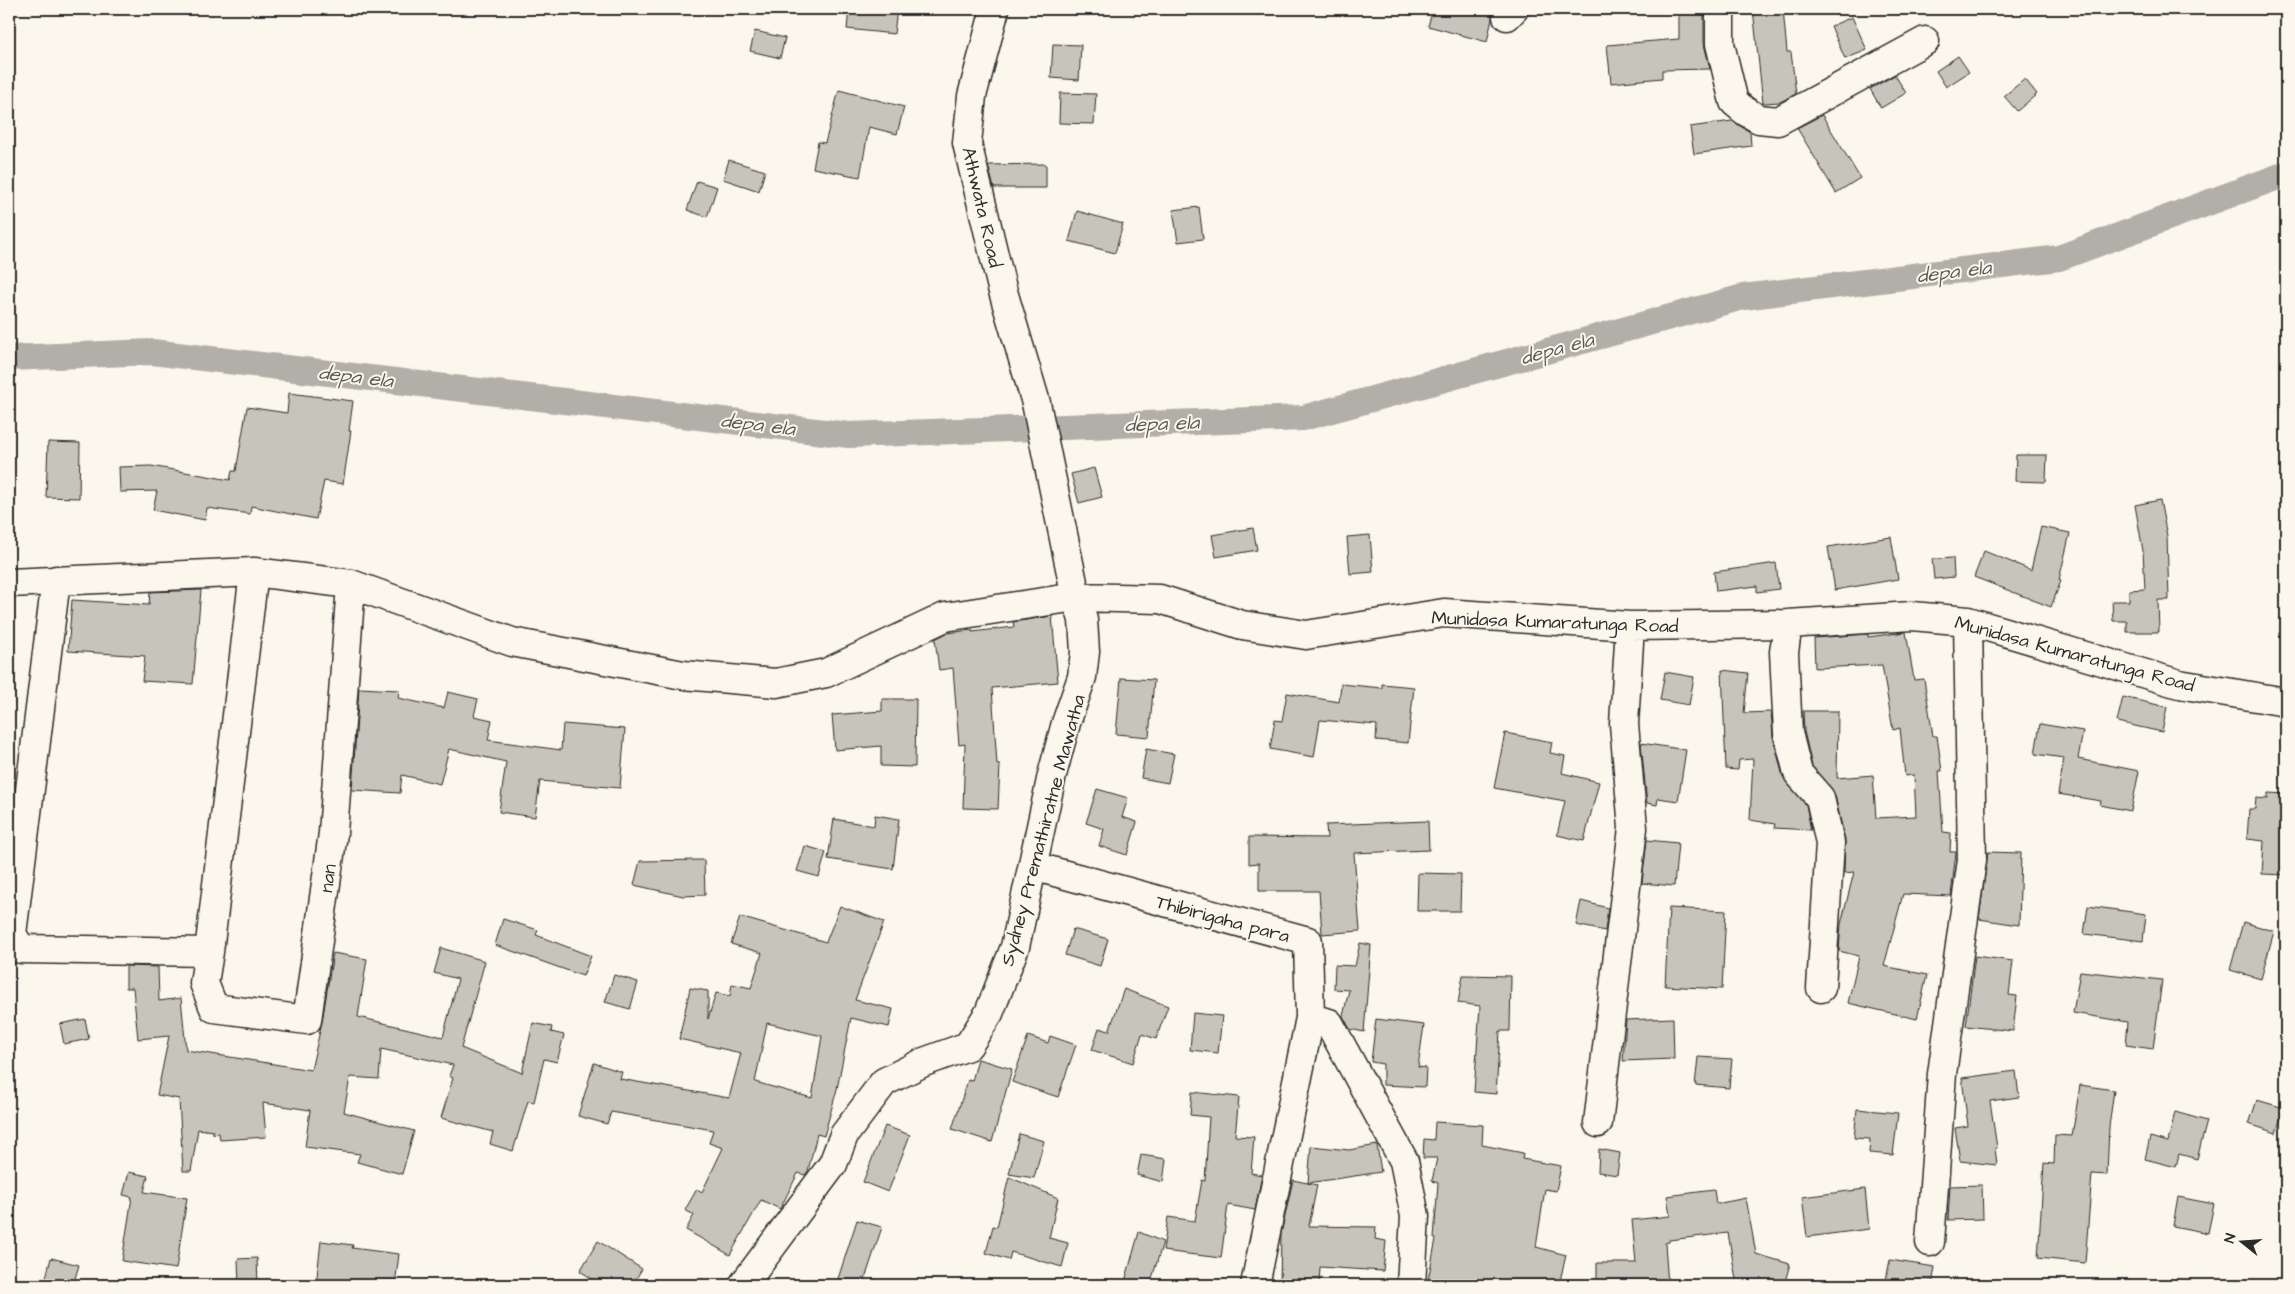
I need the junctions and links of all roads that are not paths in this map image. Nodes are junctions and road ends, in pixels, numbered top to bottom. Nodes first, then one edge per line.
1 (995, 9) edge
2 (1720, 9) edge
3 (1925, 41) dead end
4 (1046, 452) joint
5 (254, 572) junction
6 (56, 580) junction
7 (9, 583) edge
8 (351, 584) junction
9 (1076, 597) junction
10 (1968, 621) junction
11 (1788, 624) junction
12 (1630, 626) junction
13 (2286, 702) edge
14 (1033, 866) junction
15 (209, 952) junction
16 (1821, 988) dead end
17 (1310, 1018) junction
18 (1598, 1123) dead end
19 (1930, 1242) dead end
20 (743, 1285) edge
21 (1255, 1285) edge
22 (1411, 1285) edge

1 - 4 street, Athwata Road
2 - 3 street
4 - 9 street, Sydney Premathiratne Mawatha
5 - 6 street, Munidasa Kumaratunga Road
5 - 8 street, Munidasa Kumaratunga Road
5 - 15 street
6 - 7 street, Munidasa Kumaratunga Road
6 - 15 street
8 - 9 street, Munidasa Kumaratunga Road
8 - 15 street, nan
9 - 12 street, Munidasa Kumaratunga Road
9 - 14 street, Sydney Premathiratne Mawatha
10 - 11 street, Munidasa Kumaratunga Road
10 - 13 street, Munidasa Kumaratunga Road
10 - 19 street
11 - 12 street, Munidasa Kumaratunga Road
11 - 16 street
12 - 18 street
14 - 17 street, Thibirigaha para
14 - 20 street, Sydney Premathiratne Mawatha
17 - 21 street
17 - 22 street

